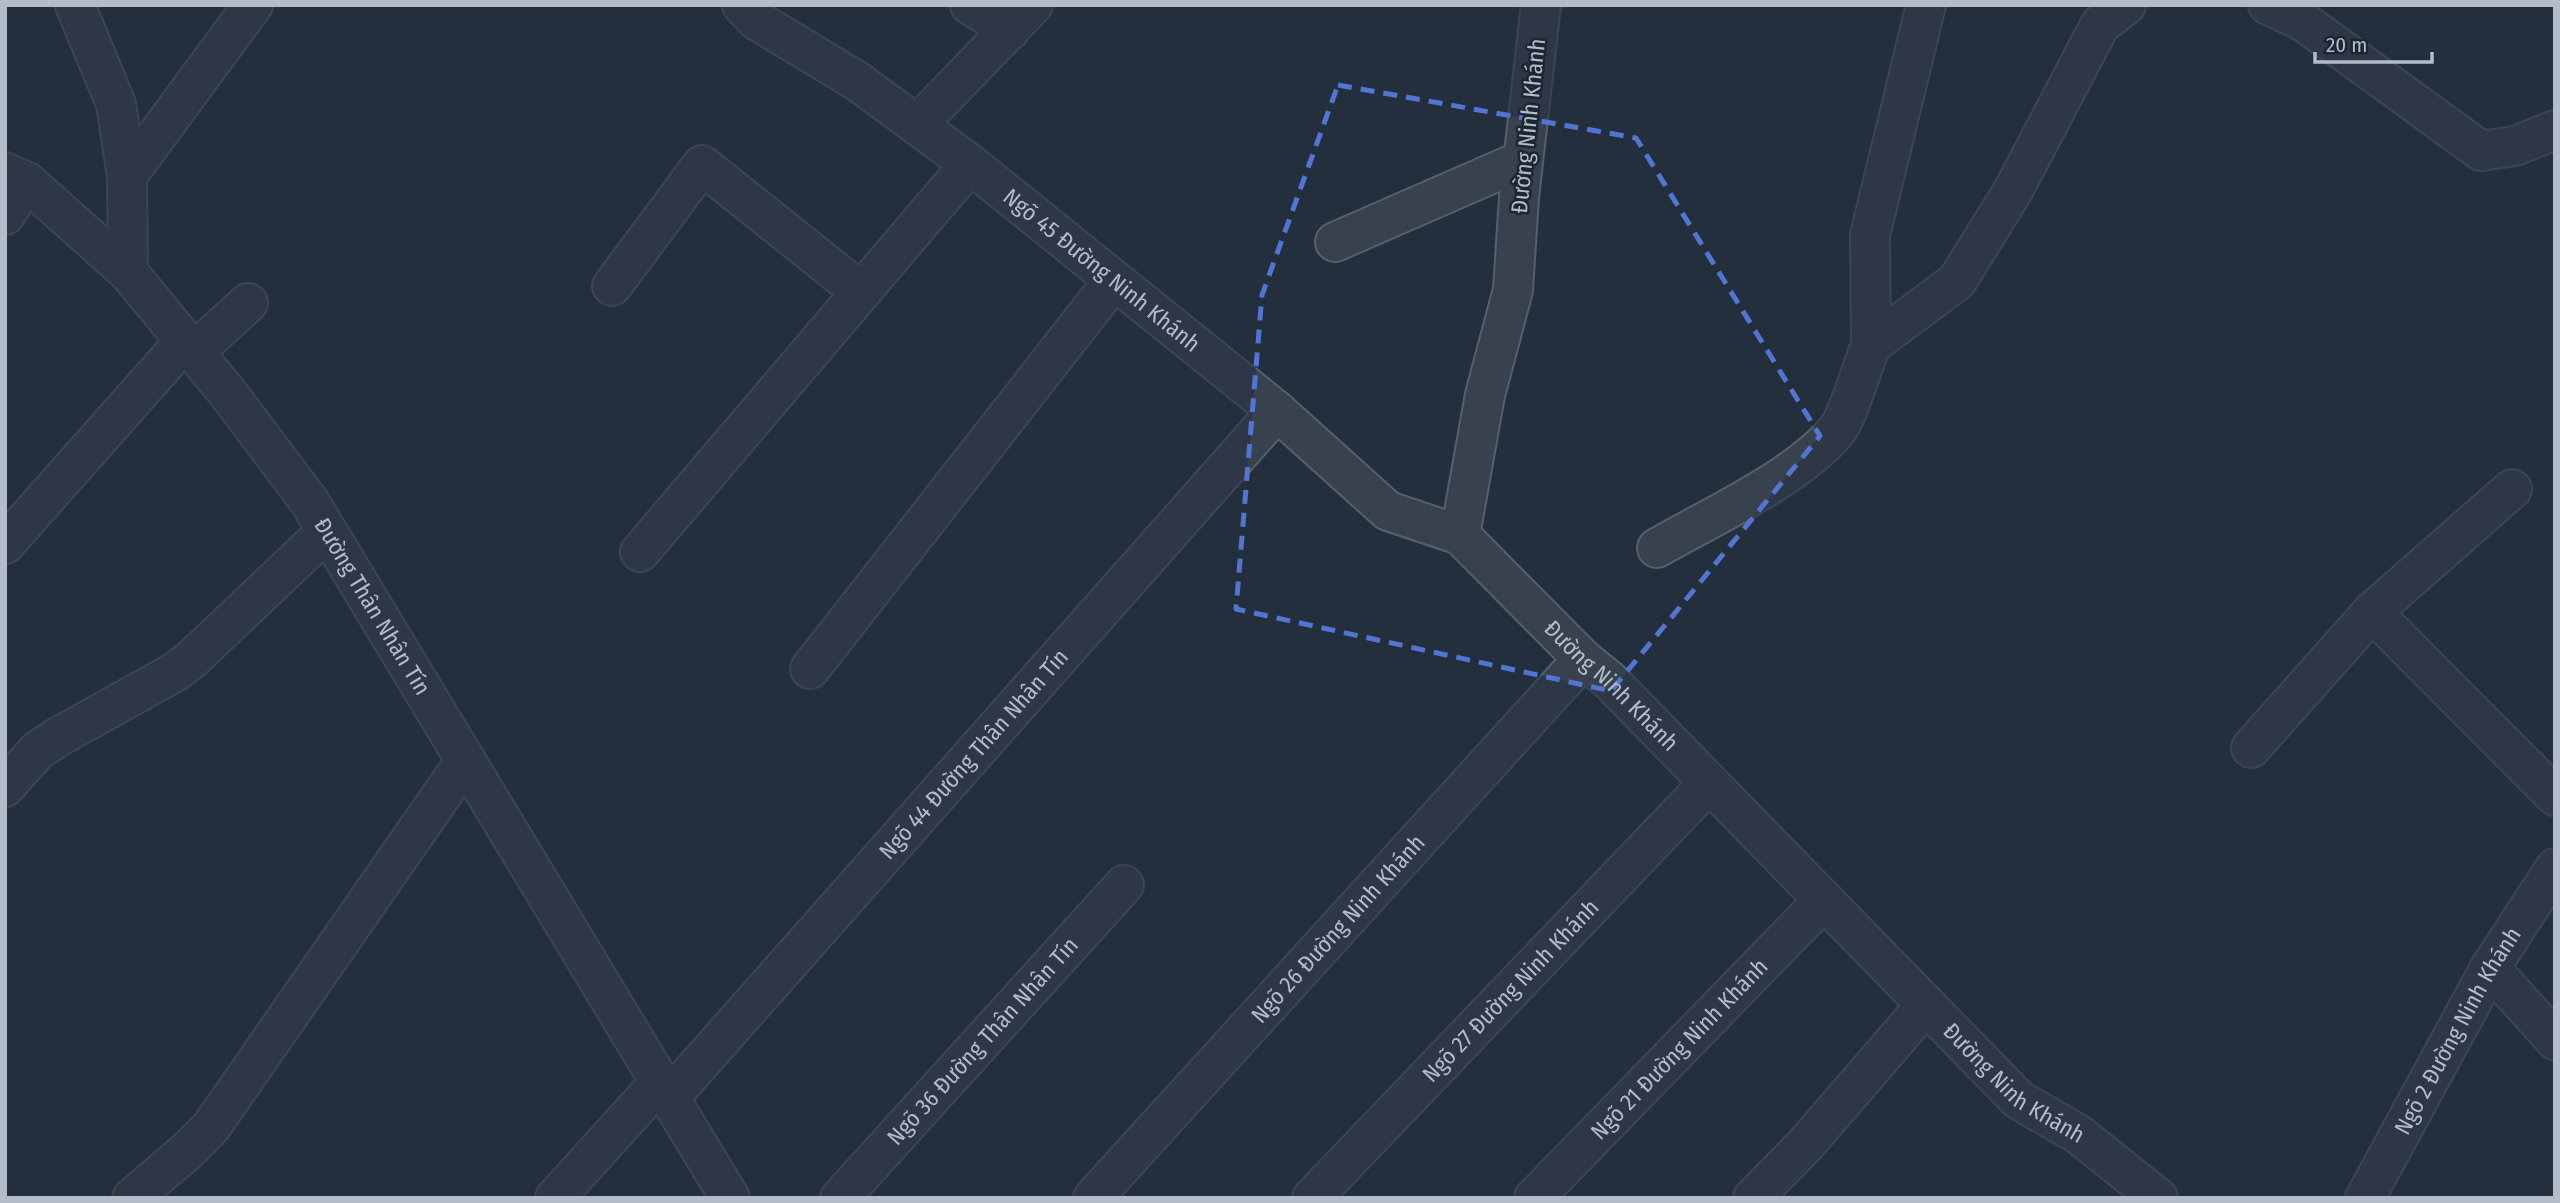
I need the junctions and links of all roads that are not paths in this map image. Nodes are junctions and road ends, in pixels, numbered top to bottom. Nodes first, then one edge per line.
1 (75, 5) edge
2 (253, 5) edge
3 (742, 5) edge
4 (970, 5) edge
5 (1541, 5) edge
6 (1926, 5) edge
7 (2126, 5) edge
8 (2268, 5) edge
9 (1021, 18) edge
10 (917, 125) junction
11 (2555, 130) edge
12 (1523, 160) junction
13 (970, 164) junction
14 (127, 176) junction
15 (16, 177) edge
16 (5, 215) edge
17 (1335, 243) dead end
18 (128, 272) junction
19 (1114, 280) junction
20 (612, 286) dead end
21 (861, 292) junction
22 (248, 303) dead end
23 (1871, 345) junction
24 (190, 346) junction
25 (1277, 411) junction
26 (2512, 489) dead end
27 (327, 531) junction
28 (1460, 535) junction
29 (5, 544) edge
30 (1657, 548) dead end
31 (640, 552) dead end
32 (2372, 612) junction
33 (1583, 659) junction
34 (810, 669) dead end
35 (2251, 748) dead end
36 (466, 760) junction
37 (1709, 783) junction
38 (5, 787) edge
39 (2555, 796) edge
40 (2555, 867) edge
41 (1124, 885) dead end
42 (1824, 900) junction
43 (2490, 968) junction
44 (1926, 1005) junction
45 (2555, 1040) edge
46 (665, 1089) junction
47 (132, 1198) edge
48 (555, 1198) edge
49 (730, 1198) edge
50 (840, 1198) edge
51 (1093, 1198) edge
52 (1312, 1198) edge
53 (1534, 1198) edge
54 (1753, 1198) edge
55 (2158, 1198) edge
56 (2365, 1198) edge

1 - 14 street
2 - 14 street
3 - 10 street, Ngõ 45 Đường Ninh Khánh
4 - 9 street
5 - 12 street, Đường Ninh Khánh
6 - 23 street
7 - 23 street
8 - 11 street
9 - 10 street
10 - 13 street, Ngõ 45 Đường Ninh Khánh
12 - 17 street
12 - 28 street, Đường Ninh Khánh
13 - 19 street, Ngõ 45 Đường Ninh Khánh
13 - 21 street
14 - 18 street
15 - 16 street
15 - 18 street, Đường Thân Nhân Tín
18 - 24 street, Đường Thân Nhân Tín
19 - 25 street, Ngõ 45 Đường Ninh Khánh
19 - 34 street
20 - 21 street
21 - 31 street
22 - 24 street
23 - 30 street
24 - 27 street, Đường Thân Nhân Tín
24 - 29 street
25 - 28 street, Ngõ 45 Đường Ninh Khánh
25 - 46 street, Ngõ 44 Đường Thân Nhân Tín
26 - 32 street
27 - 36 street, Đường Thân Nhân Tín
27 - 38 street
28 - 33 street, Đường Ninh Khánh
32 - 35 street
32 - 39 street
33 - 37 street, Đường Ninh Khánh
33 - 51 street, Ngõ 26 Đường Ninh Khánh
36 - 46 street, Đường Thân Nhân Tín
36 - 47 street
37 - 42 street, Đường Ninh Khánh
37 - 52 street, Ngõ 27 Đường Ninh Khánh
40 - 43 street, Ngõ 2 Đường Ninh Khánh
41 - 50 street, Ngõ 36 Đường Thân Nhân Tín
42 - 44 street, Đường Ninh Khánh
42 - 53 street, Ngõ 21 Đường Ninh Khánh
43 - 45 street
43 - 56 street, Ngõ 2 Đường Ninh Khánh
44 - 54 street
44 - 55 street, Đường Ninh Khánh
46 - 48 street, Ngõ 44 Đường Thân Nhân Tín
46 - 49 street, Đường Thân Nhân Tín

